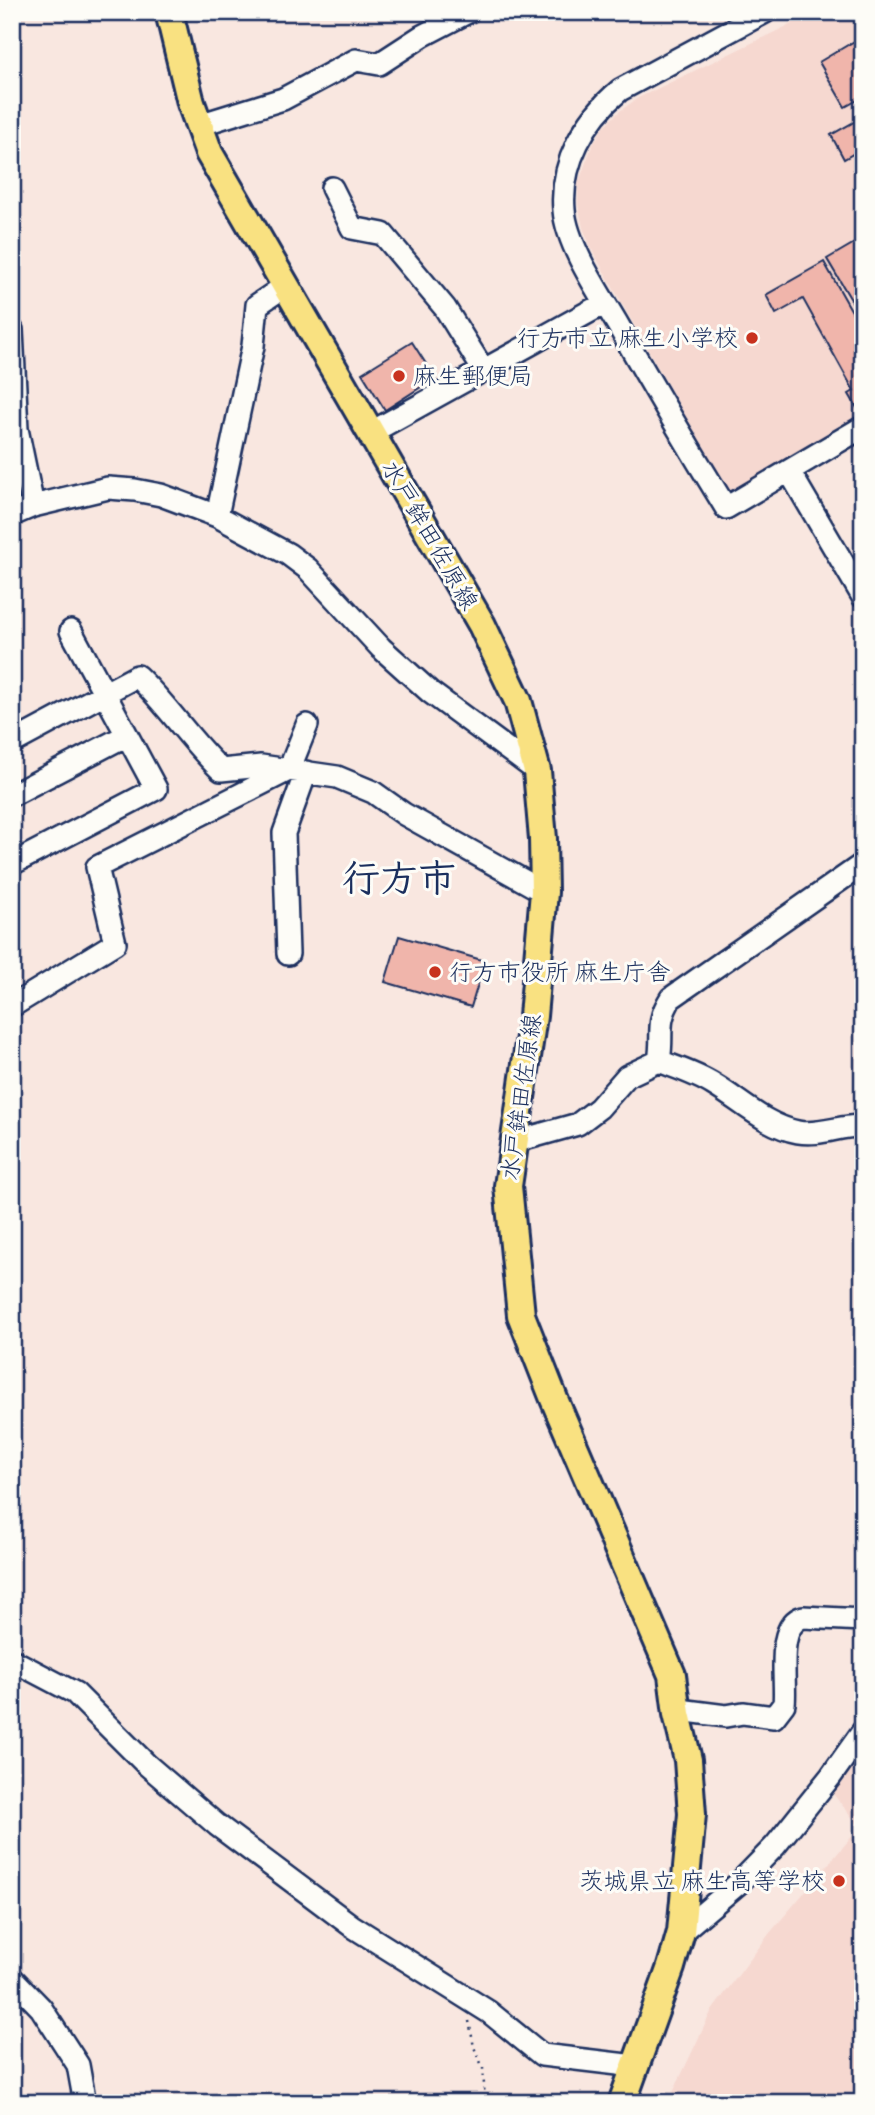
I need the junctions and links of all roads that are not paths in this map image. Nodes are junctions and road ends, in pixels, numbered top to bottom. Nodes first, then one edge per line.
1 (169, 12) edge
2 (468, 12) edge
3 (765, 12) edge
4 (199, 125) junction
5 (332, 188) dead end
6 (285, 286) junction
7 (605, 303) junction
8 (12, 330) edge
9 (484, 371) junction
10 (863, 428) edge
11 (370, 433) junction
12 (789, 471) junction
13 (33, 506) junction
14 (12, 514) edge
15 (217, 516) junction
16 (863, 597) edge
17 (71, 631) dead end
18 (105, 694) junction
19 (307, 725) dead end
20 (127, 735) junction
21 (12, 743) edge
22 (297, 771) junction
23 (537, 771) junction
24 (12, 795) edge
25 (12, 864) edge
26 (863, 864) edge
27 (544, 892) junction
28 (288, 954) dead end
29 (12, 1006) edge
30 (659, 1061) junction
31 (863, 1126) edge
32 (514, 1142) junction
33 (863, 1620) edge
34 (12, 1660) edge
35 (677, 1714) junction
36 (863, 1731) edge
37 (681, 1932) junction
38 (12, 1978) edge
39 (635, 2066) junction
40 (82, 2103) edge
41 (622, 2103) edge

1 - 4 main road, 水戸鉾田佐原線
2 - 4 street
3 - 7 street
4 - 6 main road, 水戸鉾田佐原線
5 - 9 street
6 - 11 main road, 水戸鉾田佐原線
6 - 15 street
7 - 9 street
7 - 12 street
8 - 13 street
9 - 11 street
10 - 12 street
11 - 23 main road, 水戸鉾田佐原線
12 - 16 street
13 - 14 street
13 - 15 street
15 - 23 street
17 - 18 street
18 - 20 street
18 - 21 street
18 - 22 street
19 - 22 street
20 - 24 street
20 - 25 street
22 - 27 street
22 - 28 street
22 - 29 street
23 - 27 main road, 水戸鉾田佐原線
26 - 30 street
27 - 32 main road, 水戸鉾田佐原線
30 - 31 street
30 - 32 street
32 - 35 main road, 水戸鉾田佐原線
33 - 35 street
34 - 39 street
35 - 37 main road, 水戸鉾田佐原線
36 - 37 street
37 - 39 main road, 水戸鉾田佐原線
38 - 40 street
39 - 41 main road, 水戸鉾田佐原線

